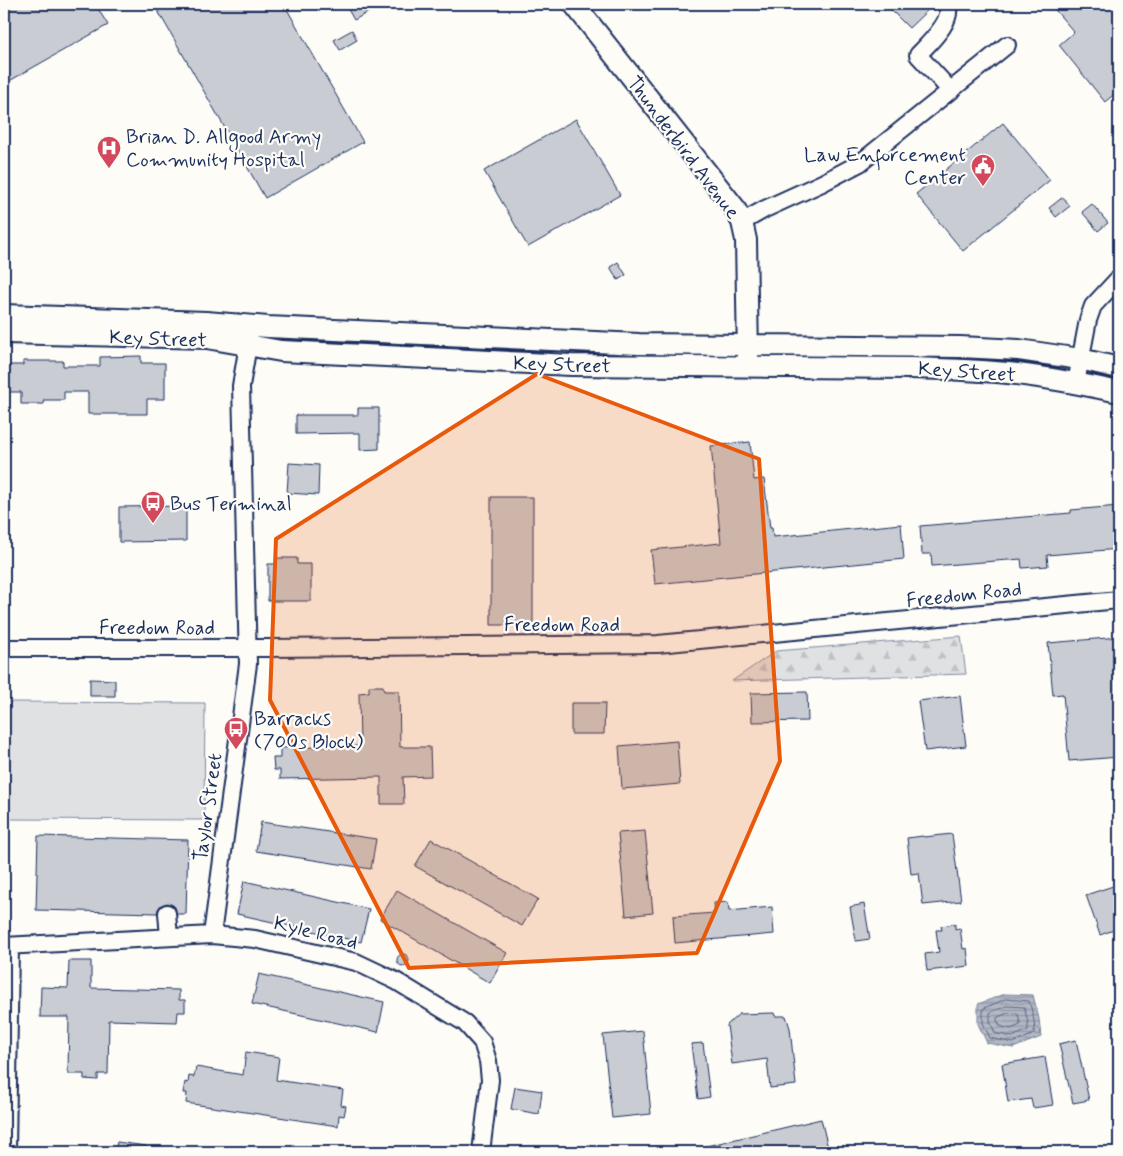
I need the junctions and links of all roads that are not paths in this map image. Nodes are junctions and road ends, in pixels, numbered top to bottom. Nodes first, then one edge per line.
1 (574, 4) edge
2 (946, 4) edge
3 (1007, 45) dead end
4 (950, 90) junction
5 (742, 222) junction
6 (1119, 278) edge
7 (4, 315) edge
8 (251, 325) junction
9 (4, 333) edge
10 (748, 344) junction
11 (248, 345) junction
12 (1080, 359) junction
13 (748, 367) junction
14 (1119, 368) edge
15 (1076, 383) junction
16 (1119, 392) edge
17 (1119, 600) edge
18 (4, 648) edge
19 (247, 648) junction
20 (167, 913) dead end
21 (212, 935) junction
22 (169, 937) junction
23 (7, 946) edge
24 (6, 1102) edge
25 (7, 1152) edge
26 (481, 1152) edge

1 - 5 main road, Thunderbird Avenue
2 - 4 street
3 - 4 street
4 - 5 street
5 - 10 main road, Thunderbird Avenue
6 - 12 street
7 - 8 main road, Key Street
8 - 10 main road, Key Street
8 - 11 street, Taylor Street
9 - 11 main road, Key Street
10 - 12 main road, Key Street
10 - 13 main road, Thunderbird Avenue
11 - 13 main road, Key Street
11 - 19 street, Taylor Street
12 - 14 main road, Key Street
12 - 15 street
13 - 15 main road, Key Street
15 - 16 main road, Key Street
17 - 19 street, Freedom Road
18 - 19 street, Freedom Road
19 - 21 street, Taylor Street
20 - 22 street
21 - 22 street, Kyle Road
21 - 26 street, Kyle Road
22 - 23 street, Kyle Road
23 - 24 street
24 - 25 street

